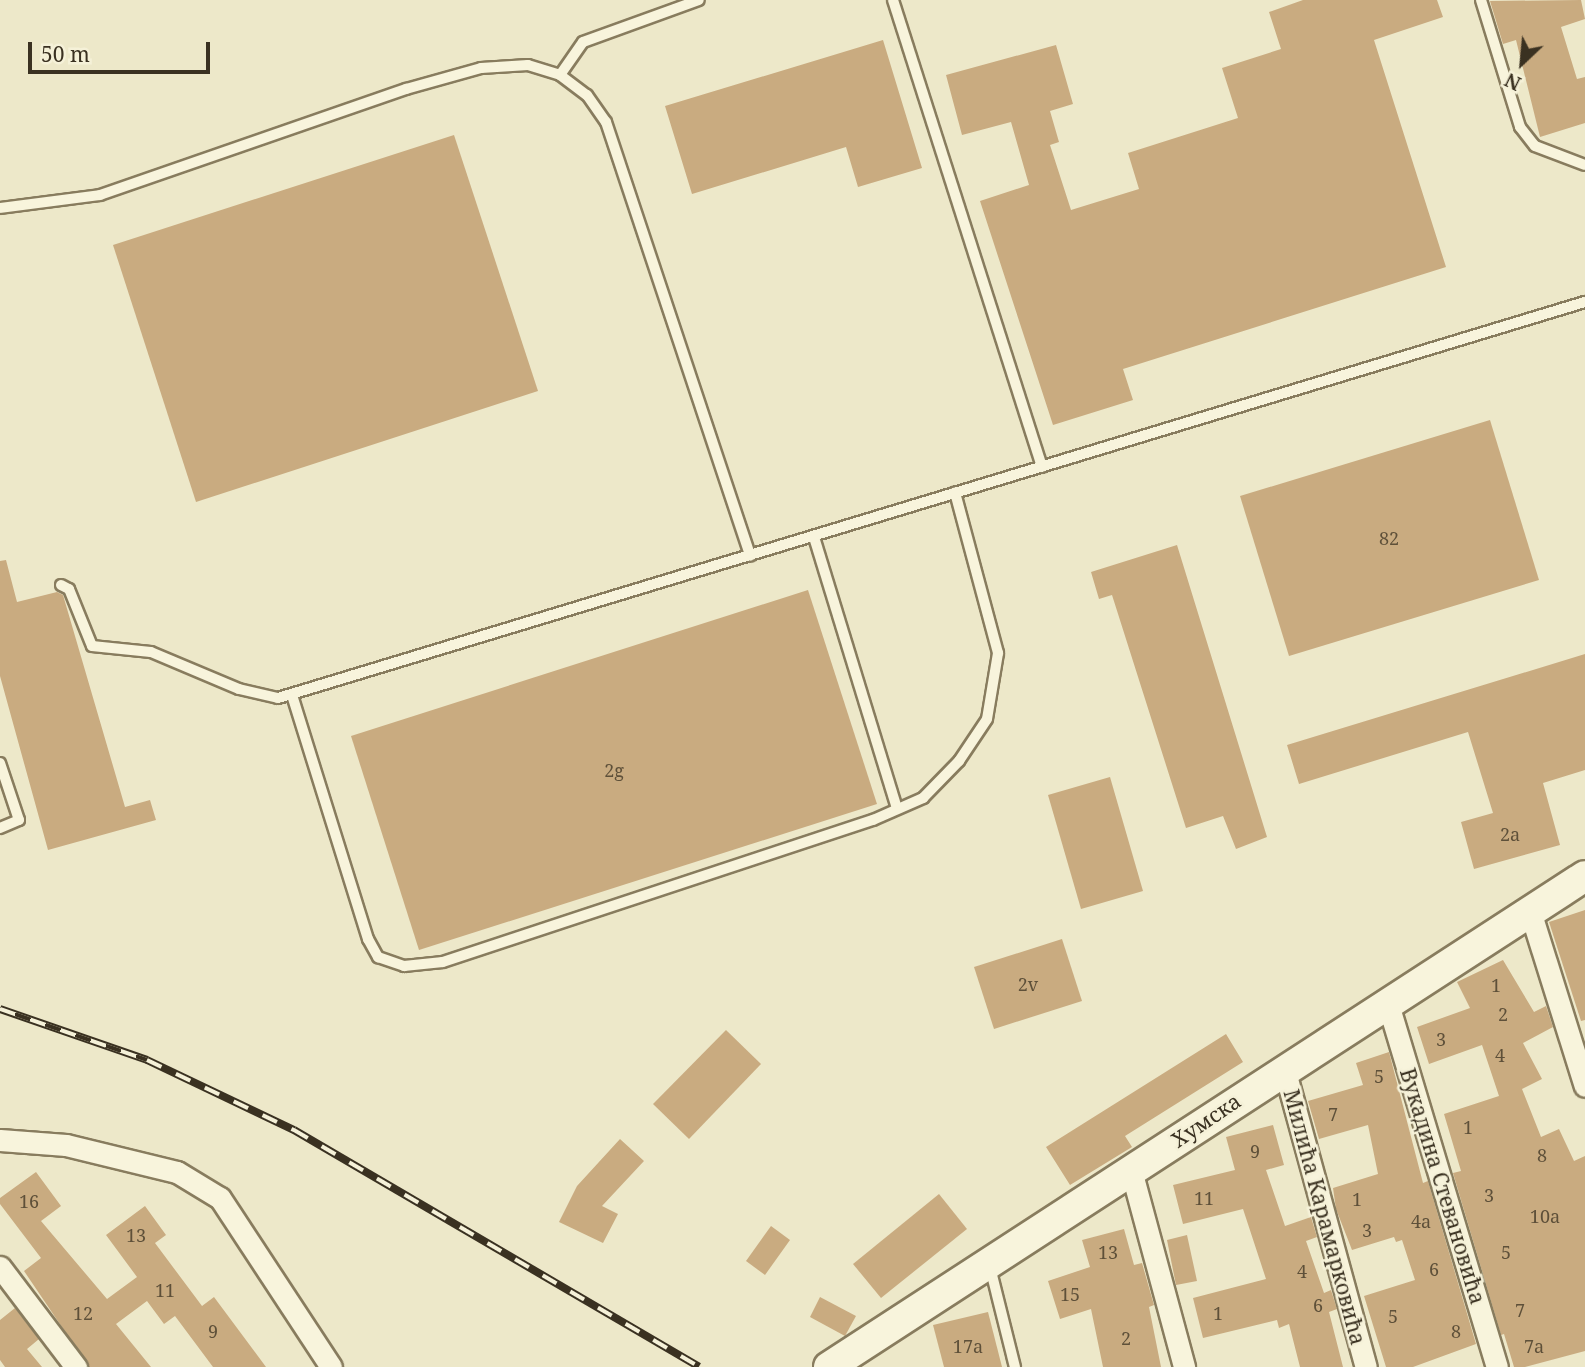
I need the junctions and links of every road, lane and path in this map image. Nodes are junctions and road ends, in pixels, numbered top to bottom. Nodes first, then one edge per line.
1 (699, 0) edge
2 (893, 0) edge
3 (1482, 0) edge
4 (560, 75) junction
5 (1585, 165) edge
6 (0, 208) edge
7 (1585, 302) edge
8 (1042, 467) junction
9 (955, 493) junction
10 (814, 537) junction
11 (750, 556) junction
12 (61, 585) dead end
13 (292, 695) junction
14 (0, 763) edge
15 (897, 809) junction
16 (0, 828) edge
17 (1585, 876) edge
18 (1530, 911) junction
19 (1388, 1004) junction
20 (1284, 1068) junction
21 (1585, 1086) edge
22 (0, 1140) edge
23 (1132, 1170) junction
24 (989, 1264) junction
25 (0, 1267) edge
26 (76, 1367) edge
27 (331, 1367) edge
28 (829, 1367) edge
29 (1015, 1367) edge
30 (1184, 1367) edge
31 (1366, 1367) edge
32 (1497, 1367) edge

1 - 4 lane
2 - 8 lane
3 - 5 lane
4 - 6 lane
4 - 11 lane
7 - 8 lane
8 - 9 lane
9 - 10 lane
9 - 15 lane
10 - 11 lane
10 - 15 lane
11 - 13 lane
12 - 13 lane
13 - 15 lane
14 - 16 lane
17 - 18 street, Хумска
18 - 19 street, Хумска
18 - 21 street
19 - 20 street, Хумска
19 - 32 street, Вукадина Стевановића
20 - 23 street, Хумска
20 - 31 street, Милића Карамарковића
22 - 27 street
23 - 24 street, Хумска
23 - 30 street
24 - 28 street, Хумска
24 - 29 lane
25 - 26 street

